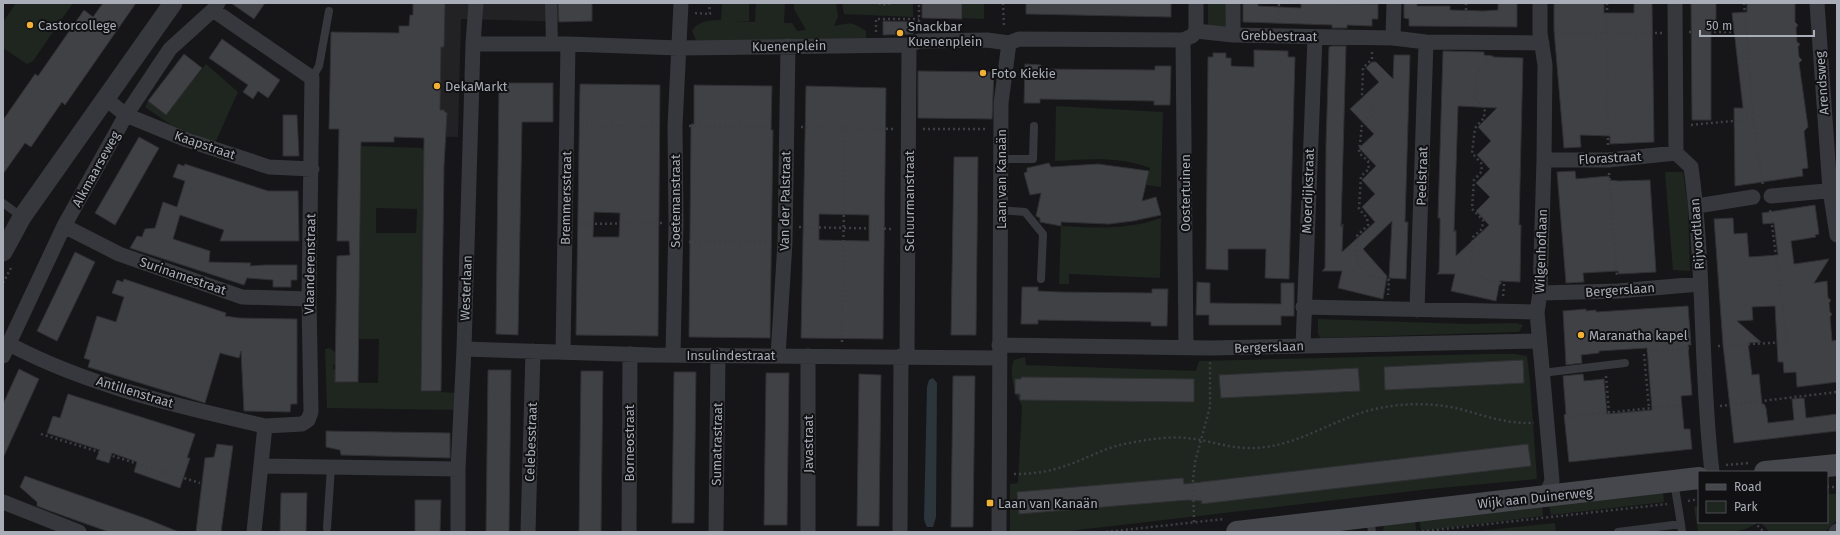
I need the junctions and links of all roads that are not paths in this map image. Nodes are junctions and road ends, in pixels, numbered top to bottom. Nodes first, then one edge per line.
1 (174, 3) edge
2 (476, 3) edge
3 (551, 3) edge
4 (1196, 3) edge
5 (1233, 3) edge
6 (1394, 3) edge
7 (1540, 3) edge
8 (1675, 3) edge
9 (1817, 3) edge
10 (215, 7) edge
11 (681, 8) edge
12 (329, 10) dead end
13 (1196, 32) junction
14 (1233, 35) junction
15 (1315, 37) junction
16 (1393, 38) junction
17 (1541, 38) junction
18 (1183, 40) junction
19 (1014, 41) junction
20 (1426, 42) junction
21 (914, 43) junction
22 (473, 44) junction
23 (552, 44) junction
24 (568, 44) junction
25 (788, 46) junction
26 (679, 48) junction
27 (312, 78) junction
28 (106, 99) junction
29 (126, 115) junction
30 (1034, 126) dead end
31 (1676, 153) junction
32 (1001, 159) junction
33 (1544, 160) junction
34 (312, 169) junction
35 (1834, 190) edge
36 (3, 203) edge
37 (1697, 206) junction
38 (1000, 210) junction
39 (22, 217) junction
40 (64, 226) junction
41 (1837, 235) edge
42 (3, 252) edge
43 (1041, 279) dead end
44 (1700, 284) junction
45 (1540, 293) junction
46 (309, 298) junction
47 (1304, 307) junction
48 (1417, 310) junction
49 (1537, 312) junction
50 (1539, 341) junction
51 (1303, 346) junction
52 (1186, 347) junction
53 (464, 349) junction
54 (6, 350) edge
55 (533, 351) junction
56 (999, 351) junction
57 (563, 352) junction
58 (630, 354) junction
59 (673, 355) junction
60 (718, 355) junction
61 (778, 356) junction
62 (808, 356) junction
63 (904, 356) junction
64 (1625, 363) dead end
65 (1542, 373) junction
66 (265, 426) junction
67 (262, 466) junction
68 (1837, 466) edge
69 (331, 467) junction
70 (458, 470) junction
71 (1712, 471) edge
72 (1778, 471) edge
73 (1698, 478) edge
74 (1674, 481) junction
75 (1545, 497) junction
76 (3, 502) edge
77 (1371, 524) edge
78 (327, 528) dead end
79 (1681, 528) edge
80 (79, 532) edge
81 (254, 532) edge
82 (458, 532) edge
83 (528, 532) edge
84 (629, 532) edge
85 (716, 532) edge
86 (808, 532) edge
87 (900, 532) edge
88 (999, 532) edge
89 (1237, 532) edge
90 (1618, 532) edge

1 - 28 street
2 - 22 street, Westerlaan
3 - 23 street
4 - 13 street
5 - 14 street
6 - 16 street
7 - 17 street, Wilgenhoflaan
8 - 31 street
9 - 35 street, Arendsweg
10 - 27 street
10 - 29 street, Alkmaarseweg
11 - 26 street, Soetemanstraat
12 - 27 lane
13 - 14 street, Grebbestraat
13 - 18 street
14 - 15 street, Grebbestraat
15 - 16 street, Grebbestraat
15 - 47 street, Moerdijkstraat
16 - 20 street, Grebbestraat
17 - 20 street, Grebbestraat
17 - 33 street, Wilgenhoflaan
18 - 19 street
18 - 52 street, Oostertuinen
19 - 21 street, Kuenenplein
19 - 32 street, Laan van Kanaän
20 - 48 street, Peelstraat
21 - 25 street, Kuenenplein
21 - 63 street, Schuurmanstraat
22 - 23 street, Kuenenplein
22 - 53 street, Westerlaan
23 - 24 street, Kuenenplein
24 - 26 street, Kuenenplein
24 - 57 street, Bremmersstraat
25 - 26 street, Kuenenplein
25 - 61 street, Van der Palstraat
26 - 59 street, Soetemanstraat
27 - 34 street, Vlaanderenstraat
28 - 29 street, Kaapstraat
28 - 39 street
29 - 34 street, Kaapstraat
29 - 40 street, Alkmaarseweg
30 - 32 lane
31 - 33 street, Florastraat
31 - 37 street, Rijvordtlaan
32 - 38 street, Laan van Kanaän
33 - 45 street, Wilgenhoflaan
34 - 46 street, Vlaanderenstraat
35 - 37 street
35 - 41 street, Arendsweg
36 - 39 lane
37 - 44 street, Rijvordtlaan
38 - 43 lane
38 - 56 street, Laan van Kanaän
39 - 42 street
40 - 46 street, Surinamestraat
40 - 54 street, Alkmaarseweg
44 - 45 street, Bergerslaan
44 - 71 street, Rijvordtlaan
45 - 49 street, Wilgenhoflaan
46 - 66 street, Vlaanderenstraat
47 - 48 street
47 - 51 street, Moerdijkstraat
48 - 49 street
49 - 50 street, Wilgenhoflaan
50 - 51 street, Bergerslaan
50 - 65 street, Wilgenhoflaan
51 - 52 street, Bergerslaan
52 - 56 street, Bergerslaan
53 - 55 street, Insulindestraat
53 - 70 street, Westerlaan
54 - 66 street, Antillenstraat
55 - 57 street, Insulindestraat
55 - 83 street, Celebesstraat
56 - 63 street, Insulindestraat
56 - 88 street, Laan van Kanaän
57 - 58 street, Insulindestraat
58 - 59 street, Insulindestraat
58 - 84 street, Borneostraat
59 - 60 street, Insulindestraat
60 - 61 street, Insulindestraat
60 - 85 street, Sumatrastraat
61 - 62 street, Insulindestraat
62 - 63 street, Insulindestraat
62 - 86 street, Javastraat
63 - 87 street, Schuurmanstraat
64 - 65 lane
65 - 75 street, Wilgenhoflaan
66 - 67 street
67 - 69 street
67 - 81 street
68 - 72 main road
69 - 70 street
69 - 78 lane
70 - 82 street, Westerlaan
73 - 74 main road, Wijk aan Duinerweg
74 - 75 main road, Wijk aan Duinerweg
74 - 79 lane
75 - 77 main road, Wijk aan Duinerweg
76 - 80 street
77 - 89 main road, Wijk aan Duinerweg
79 - 90 lane

